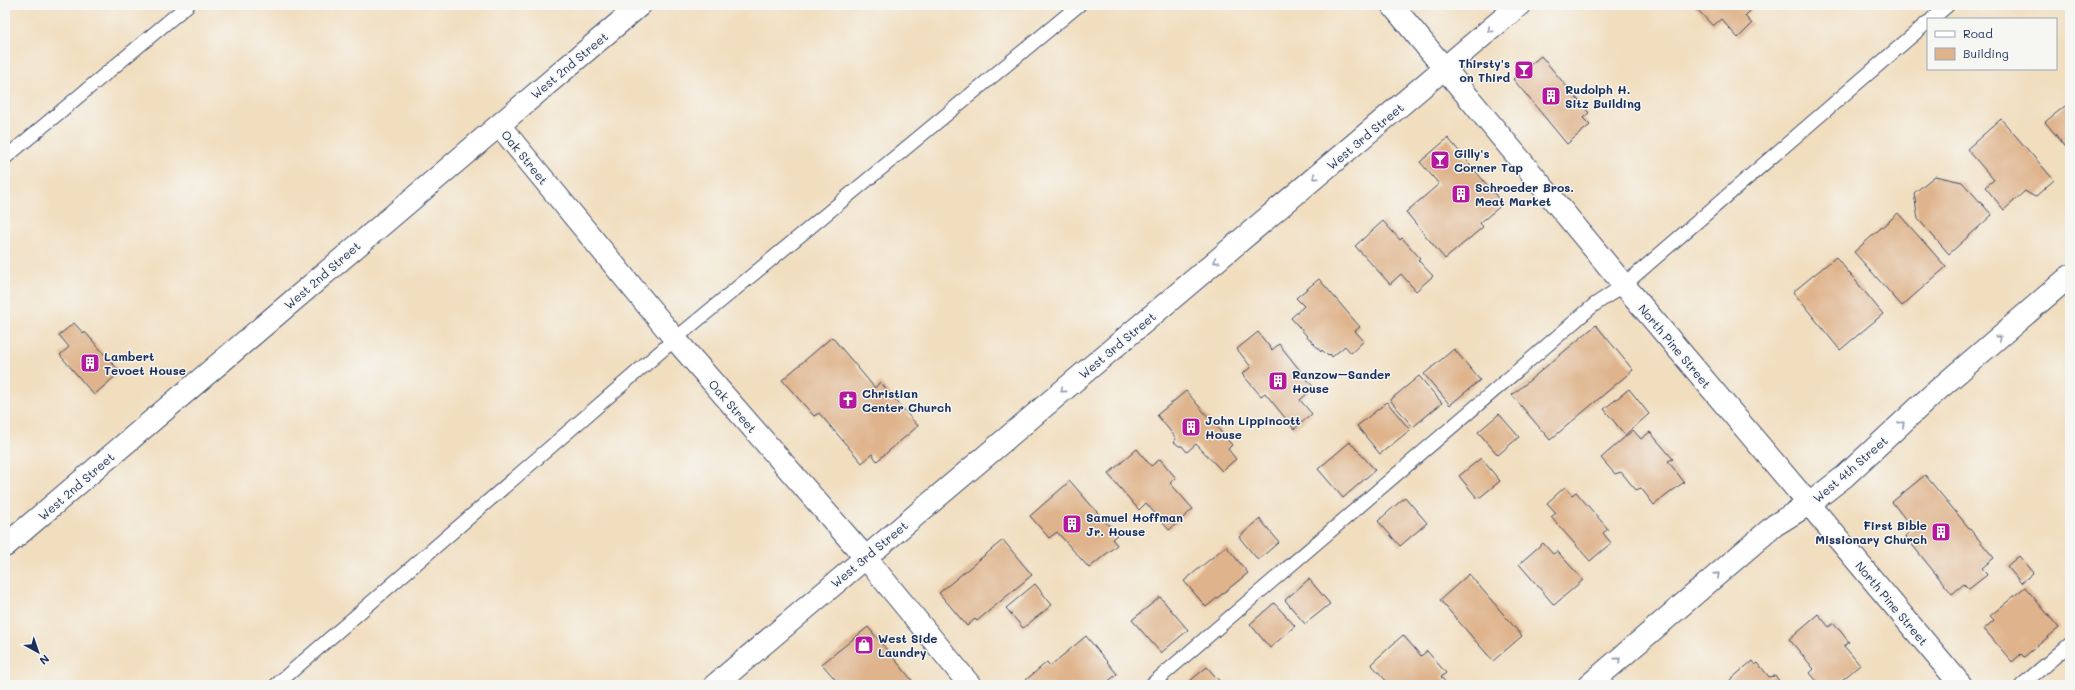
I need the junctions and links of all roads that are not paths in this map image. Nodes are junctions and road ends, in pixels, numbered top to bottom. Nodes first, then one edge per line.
1 (188, 5) edge
2 (640, 5) edge
3 (1079, 5) edge
4 (1392, 5) edge
5 (1519, 5) edge
6 (1948, 5) edge
7 (1933, 18) edge
8 (1927, 23) edge
9 (1444, 68) junction
10 (499, 125) junction
11 (5, 158) edge
12 (2070, 276) edge
13 (1624, 285) junction
14 (675, 339) junction
15 (1809, 504) junction
16 (5, 546) edge
17 (865, 558) junction
18 (2070, 644) edge
19 (276, 685) edge
20 (715, 685) edge
21 (970, 685) edge
22 (1151, 685) edge
23 (1589, 685) edge
24 (1961, 685) edge
25 (2022, 685) edge

1 - 11 lane
2 - 10 street, West 2nd Street
3 - 14 lane
4 - 9 street, North Pine Street
5 -> 9 street, West 3rd Street
6 - 7 lane
8 - 13 lane
9 - 13 street, North Pine Street
9 -> 17 street, West 3rd Street
10 - 14 street, Oak Street
10 - 16 street, West 2nd Street
15 -> 12 street, West 4th Street
13 - 15 street, North Pine Street
13 - 22 lane
14 - 17 street, Oak Street
14 - 19 lane
23 -> 15 street, West 4th Street
15 - 24 street, North Pine Street
17 - 20 street, West 3rd Street
17 - 21 street, Oak Street
18 - 25 lane

